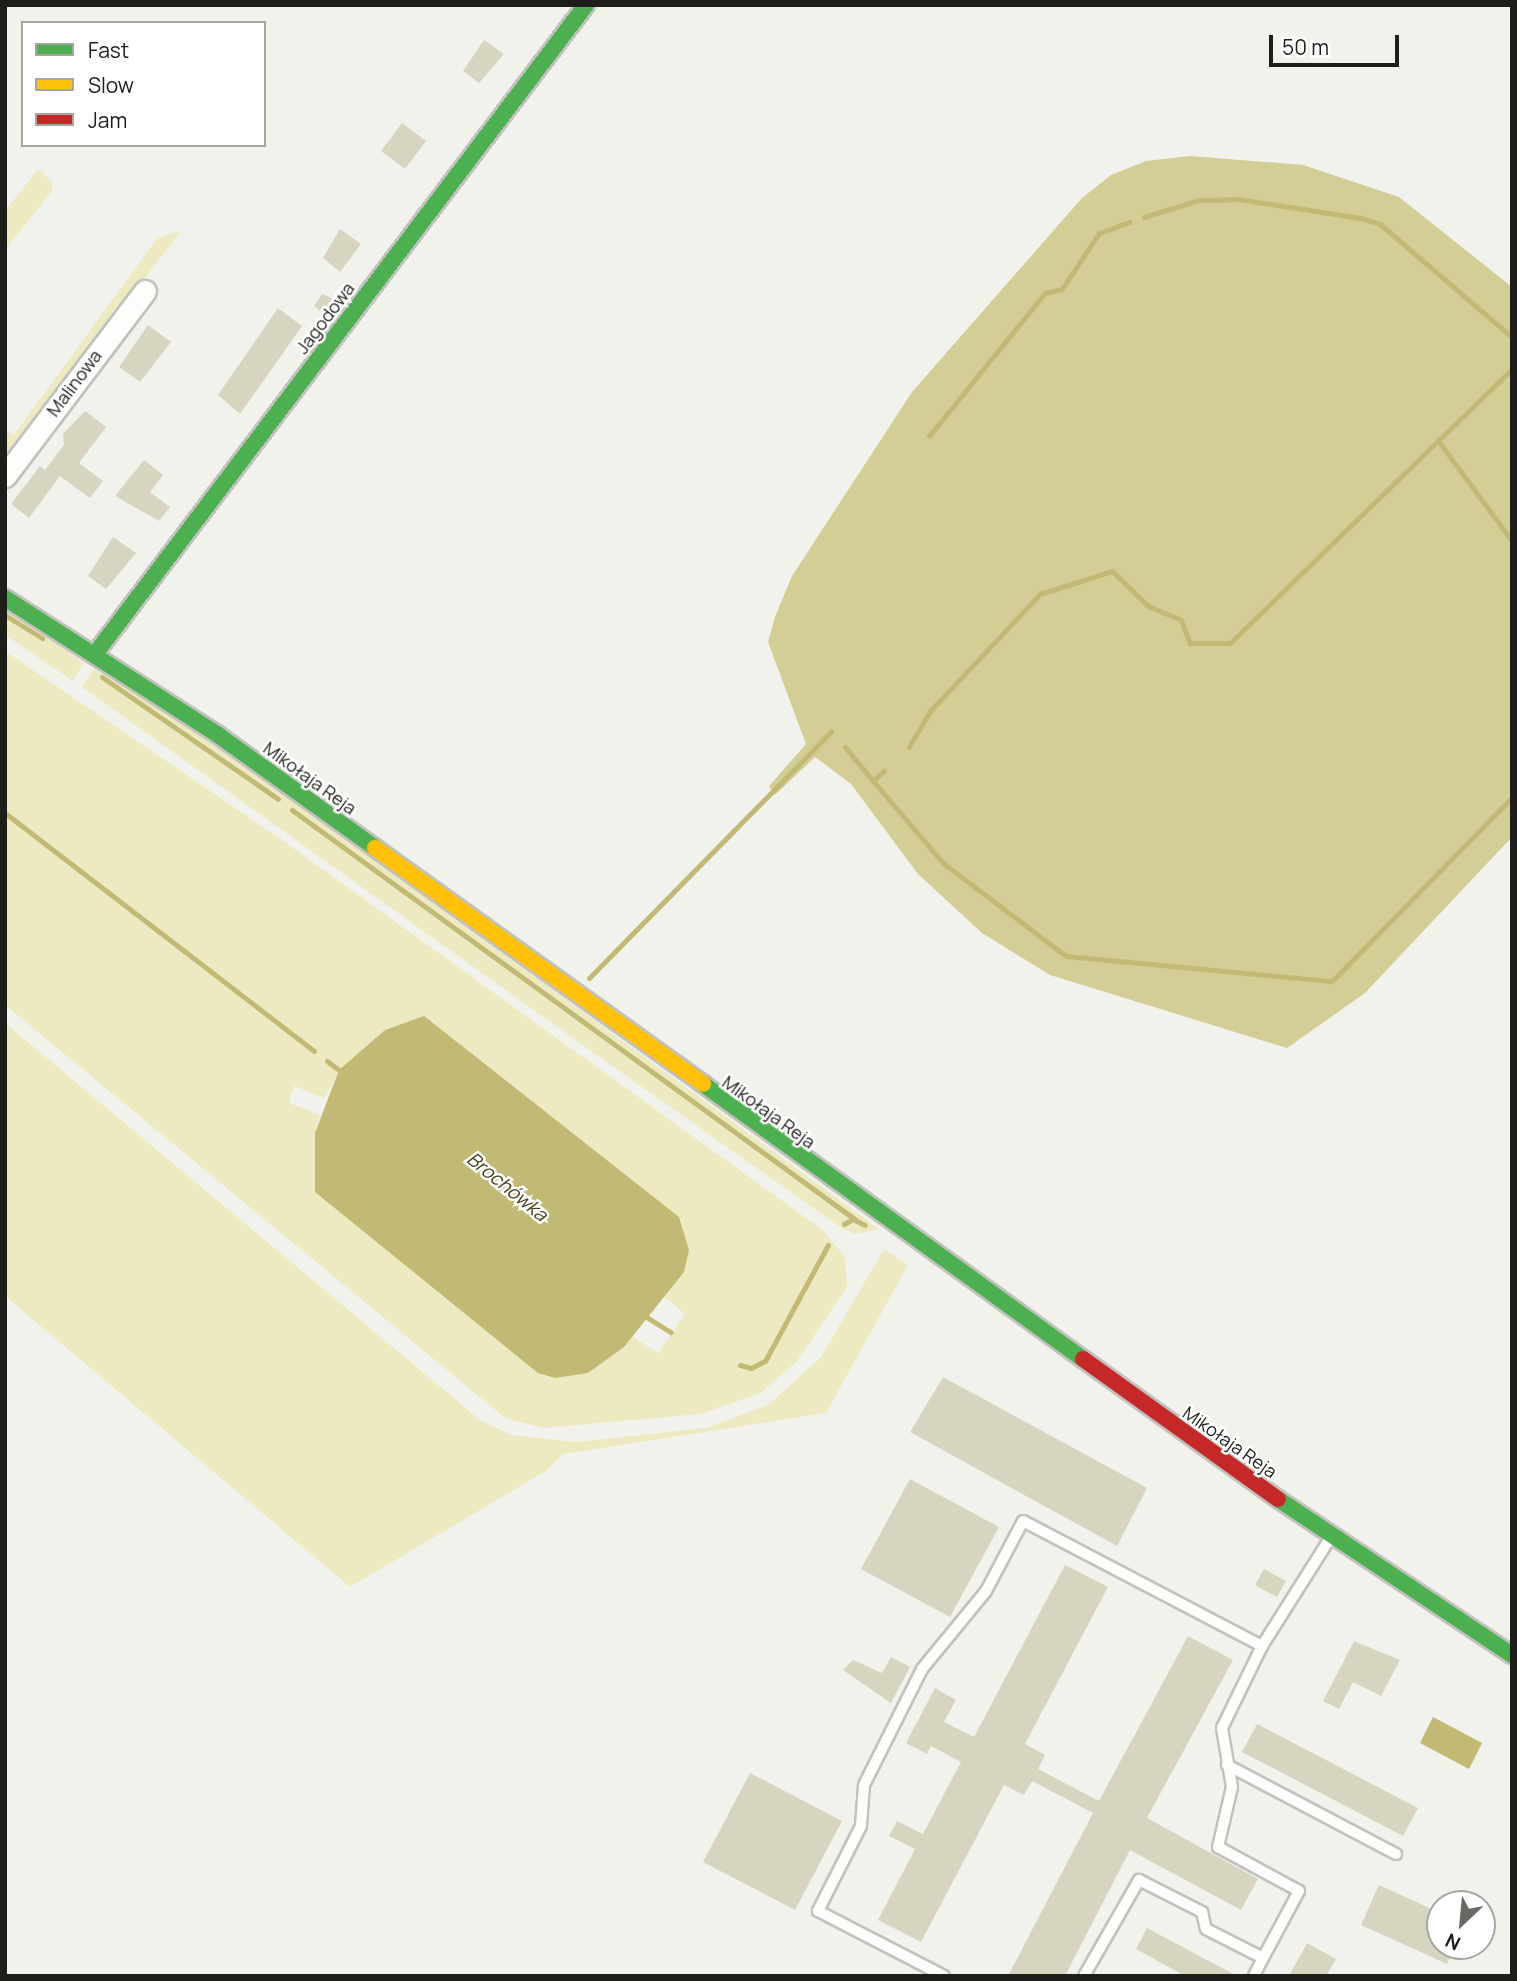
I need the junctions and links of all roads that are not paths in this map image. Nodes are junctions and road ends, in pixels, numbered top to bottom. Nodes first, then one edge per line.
1 (586, 5) edge
2 (145, 291) dead end
3 (5, 476) edge
4 (5, 598) edge
5 (95, 654) junction
6 (1331, 1537) junction
7 (1262, 1646) junction
8 (1512, 1655) edge
9 (1227, 1765) junction
10 (1396, 1854) dead end
11 (1263, 1958) junction
12 (944, 1976) edge
13 (1084, 1976) edge
14 (1254, 1976) edge

1 - 5 street, Jagodowa
2 - 3 street, Malinowa
4 - 5 street, Mikołaja Reja
5 - 6 street, Mikołaja Reja
6 - 7 lane
6 - 8 street, Mikołaja Reja
7 - 9 lane
7 - 12 lane
9 - 10 lane
9 - 11 lane
11 - 13 lane
11 - 14 lane

